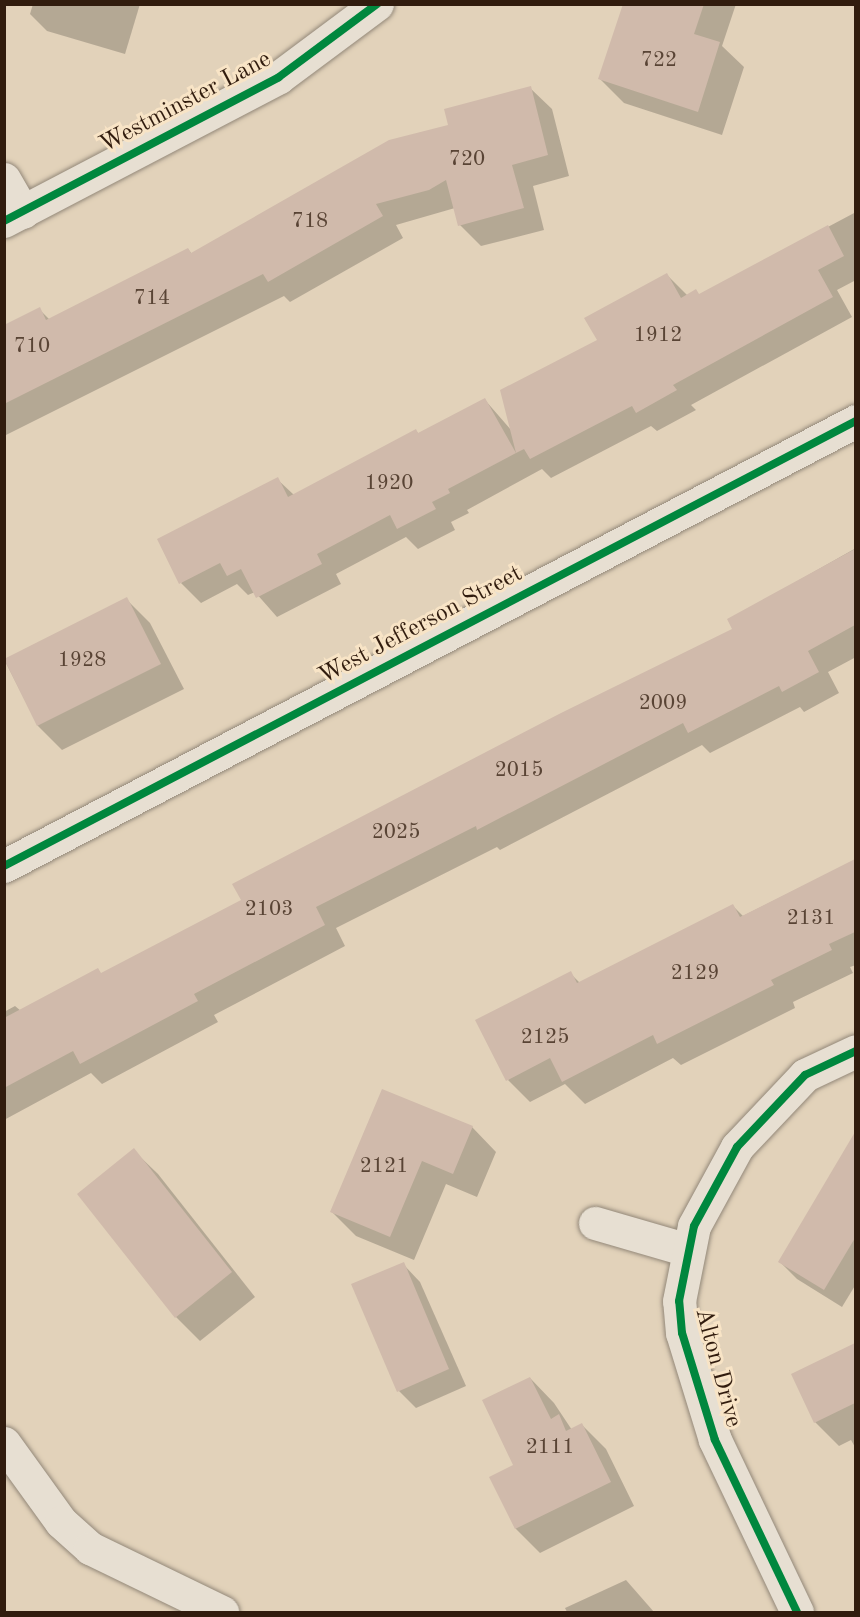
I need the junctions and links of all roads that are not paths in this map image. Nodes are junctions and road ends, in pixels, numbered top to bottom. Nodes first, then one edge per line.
1 (377, 4) edge
2 (4, 179) edge
3 (14, 216) edge
4 (855, 420) edge
5 (4, 866) edge
6 (855, 1051) edge
7 (595, 1223) dead end
8 (688, 1250) junction
9 (4, 1443) edge
10 (222, 1612) edge
11 (797, 1612) edge

1 - 3 street, Westminster Lane
2 - 3 street
4 - 5 street, West Jefferson Street
6 - 8 street, Alton Drive
7 - 8 street
8 - 11 street, Alton Drive
9 - 10 street

